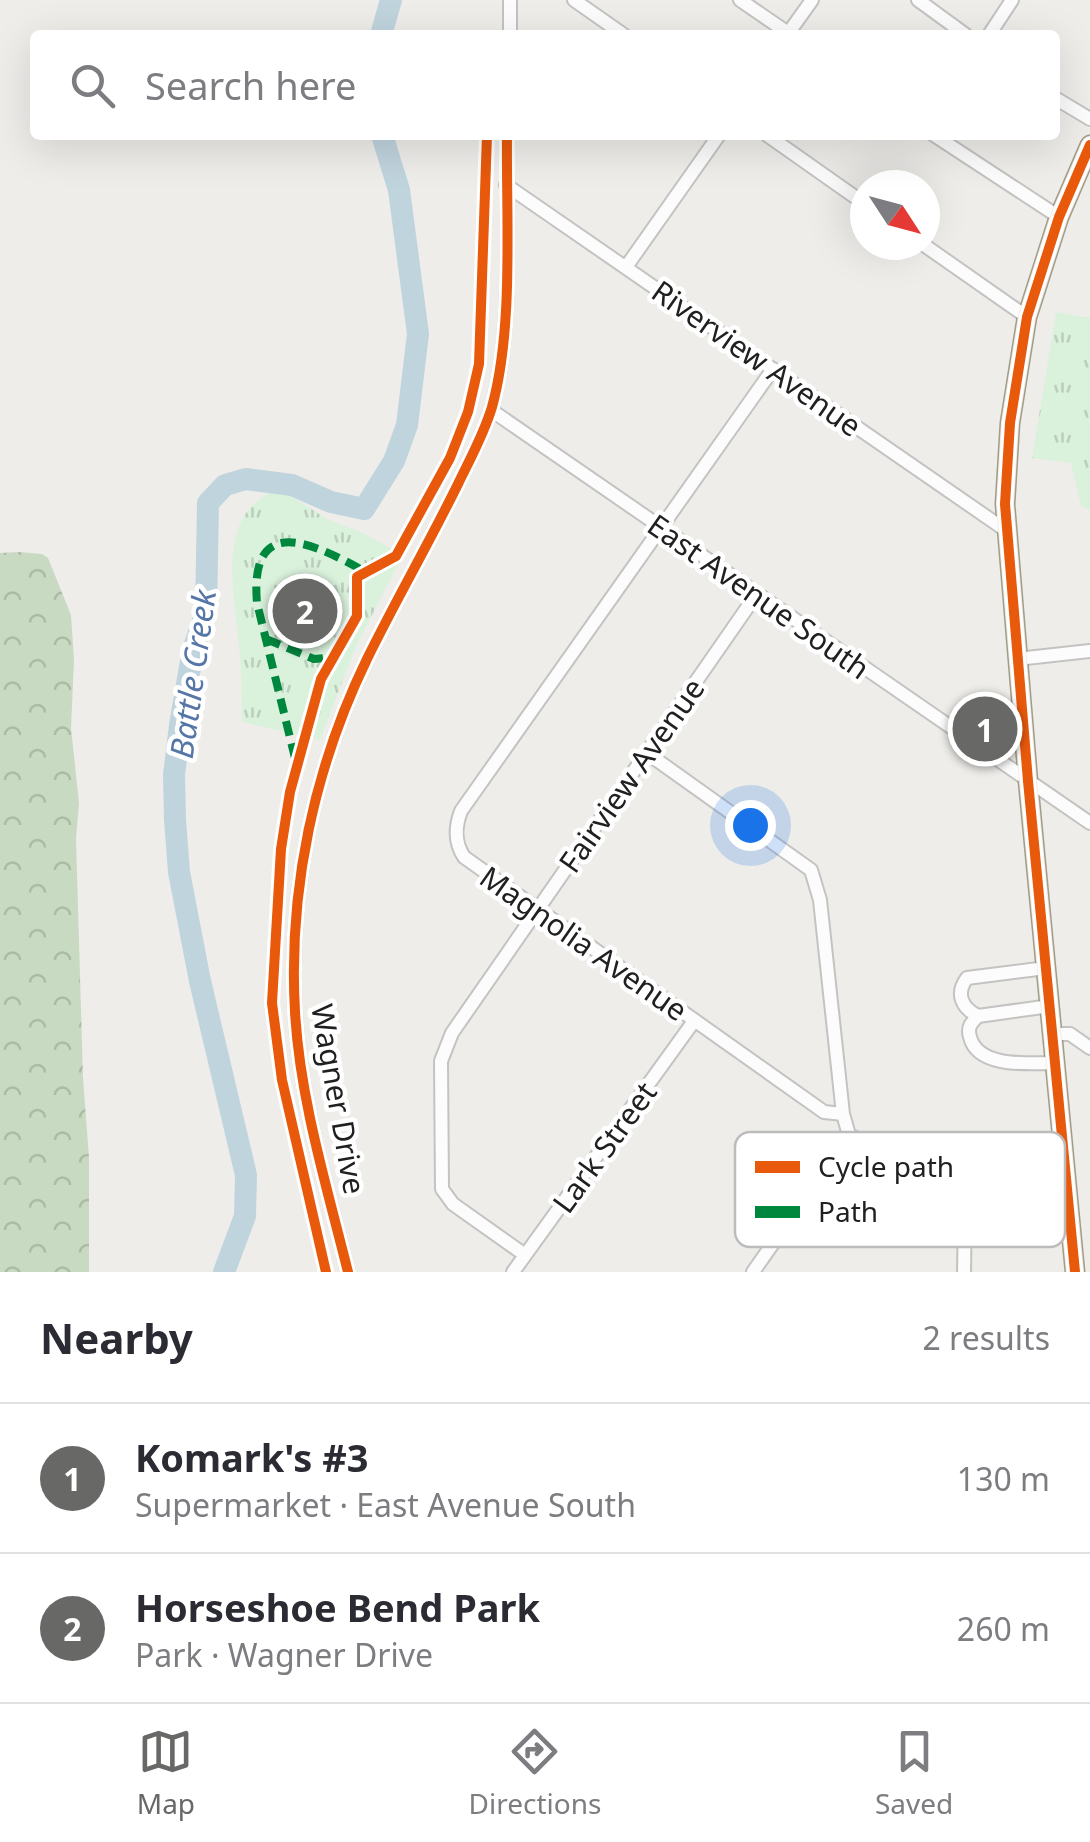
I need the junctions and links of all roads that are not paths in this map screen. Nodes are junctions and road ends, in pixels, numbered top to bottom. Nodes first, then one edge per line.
1 (510, 0) edge
2 (574, 0) edge
3 (740, 0) edge
4 (812, 0) edge
5 (918, 0) edge
6 (1012, 0) edge
7 (510, 30) edge
8 (617, 30) edge
9 (783, 30) edge
10 (792, 30) edge
11 (959, 30) edge
12 (991, 30) edge
13 (1060, 101) edge
14 (1090, 119) edge
15 (508, 140) edge
16 (715, 140) edge
17 (774, 140) edge
18 (942, 140) edge
19 (1090, 145) edge
20 (506, 185) junction
21 (850, 193) edge
22 (1059, 216) junction
23 (940, 256) edge
24 (626, 267) junction
25 (1027, 317) junction
26 (773, 370) junction
27 (491, 410) junction
28 (663, 528) junction
29 (1007, 530) junction
30 (756, 595) junction
31 (1090, 650) edge
32 (1017, 659) junction
33 (647, 753) junction
34 (1028, 781) junction
35 (1090, 824) edge
36 (537, 909) junction
37 (1046, 968) junction
38 (1050, 1006) junction
39 (978, 1016) junction
40 (694, 1021) junction
41 (1053, 1034) junction
42 (1090, 1048) edge
43 (1056, 1063) junction
44 (843, 1114) junction
45 (848, 1132) edge
46 (1062, 1132) edge
47 (1065, 1163) edge
48 (1066, 1174) joint
49 (770, 1247) edge
50 (964, 1247) edge
51 (526, 1256) junction
52 (348, 1272) edge
53 (513, 1272) edge
54 (753, 1272) edge
55 (964, 1272) edge
56 (1076, 1272) edge

1 - 7 street
2 - 8 street
3 - 9 street
4 - 10 street
5 - 11 street
6 - 12 street
13 - 14 street
15 - 20 street, Wagner Drive
16 - 24 street
17 - 21 street
18 - 22 street
19 - 22 main road
20 - 24 street, Riverview Avenue
20 - 27 street, Wagner Drive
22 - 25 main road
23 - 25 street
24 - 26 street, Riverview Avenue
25 - 29 main road
26 - 28 street, Magnolia Avenue
26 - 29 street, Riverview Avenue
27 - 28 street, East Avenue South
27 - 52 street, Wagner Drive
28 - 30 street, East Avenue South
28 - 36 street, Magnolia Avenue
29 - 32 main road
30 - 33 street, Fairview Avenue
30 - 34 street, East Avenue South
31 - 32 street
32 - 34 main road
33 - 36 street, Fairview Avenue
33 - 44 street
34 - 35 street, East Avenue South
34 - 37 main road
36 - 40 street, Magnolia Avenue
36 - 51 street, Fairview Avenue
37 - 38 main road
37 - 39 street
38 - 39 street
38 - 41 main road
39 - 43 street
40 - 44 street, Magnolia Avenue
40 - 51 street, Lark Street
41 - 42 street
41 - 43 main road
43 - 46 main road
44 - 45 street
47 - 48 main road
48 - 56 main road
49 - 54 street
50 - 55 street
51 - 53 street, Lark Street

